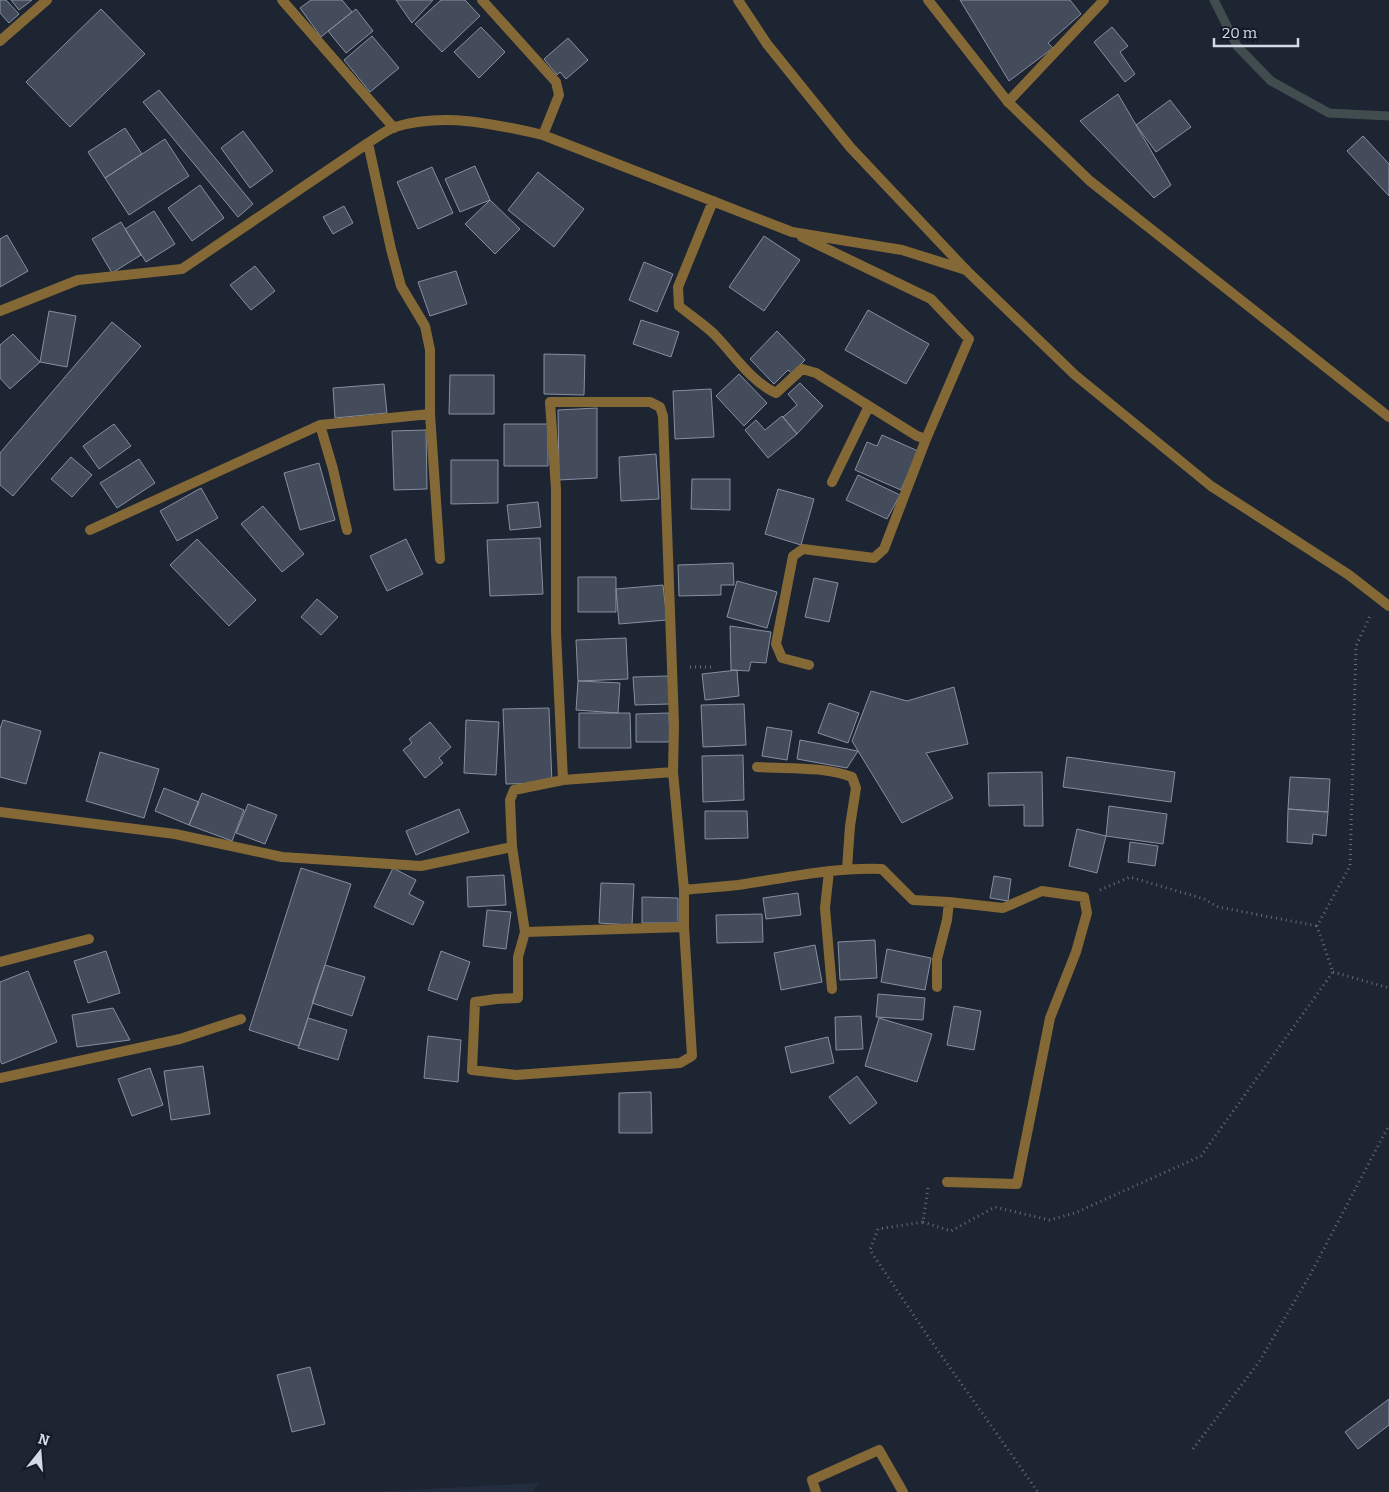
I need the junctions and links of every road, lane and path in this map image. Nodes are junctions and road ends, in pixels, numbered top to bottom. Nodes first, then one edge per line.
1 (47, 0) edge
2 (282, 0) edge
3 (482, 0) edge
4 (738, 0) edge
5 (928, 0) edge
6 (1104, 0) edge
7 (0, 41) edge
8 (1008, 102) junction
9 (394, 128) junction
10 (543, 135) junction
11 (368, 143) junction
12 (713, 201) junction
13 (792, 232) junction
14 (966, 270) junction
15 (0, 311) edge
16 (869, 406) junction
17 (430, 414) junction
18 (1389, 417) edge
19 (320, 425) junction
20 (926, 439) junction
21 (832, 482) dead end
22 (90, 530) dead end
23 (347, 530) dead end
24 (440, 559) dead end
25 (1378, 598) junction
26 (1389, 606) edge
27 (809, 665) dead end
28 (757, 767) dead end
29 (674, 772) junction
30 (563, 780) junction
31 (0, 812) edge
32 (512, 847) junction
33 (848, 869) junction
34 (829, 870) junction
35 (684, 890) junction
36 (1084, 897) junction
37 (949, 902) junction
38 (1317, 926) junction
39 (684, 927) junction
40 (524, 932) junction
41 (89, 939) dead end
42 (0, 962) edge
43 (1333, 972) junction
44 (937, 988) dead end
45 (1389, 988) edge
46 (832, 989) dead end
47 (241, 1019) dead end
48 (0, 1078) edge
49 (1389, 1125) edge
50 (947, 1182) joint
51 (923, 1222) junction
52 (1193, 1449) dead end
53 (816, 1492) edge
54 (903, 1492) edge
55 (1038, 1492) edge

1 - 7 street
2 - 9 street
3 - 10 street
4 - 14 street
5 - 8 street
6 - 8 street
8 - 18 street
9 - 10 street
9 - 11 street
10 - 12 street
11 - 15 street
11 - 17 street
12 - 13 street
12 - 16 street
13 - 14 street
13 - 20 street
14 - 25 street
16 - 20 street
16 - 21 street
17 - 19 street
17 - 24 street
19 - 22 street
19 - 23 street
20 - 27 street
25 - 26 street
25 - 38 path
28 - 33 street
29 - 30 street
29 - 30 street
29 - 35 street
30 - 32 street
31 - 32 street
32 - 40 street
33 - 34 street
33 - 37 street
34 - 35 street
34 - 46 street
35 - 39 street
36 - 37 street
36 - 38 path
36 - 50 street
37 - 44 street
38 - 43 path
39 - 40 street
39 - 40 street
41 - 42 street
43 - 45 path
43 - 51 path
47 - 48 street
49 - 52 path
50 - 51 path
51 - 55 path
53 - 54 street

